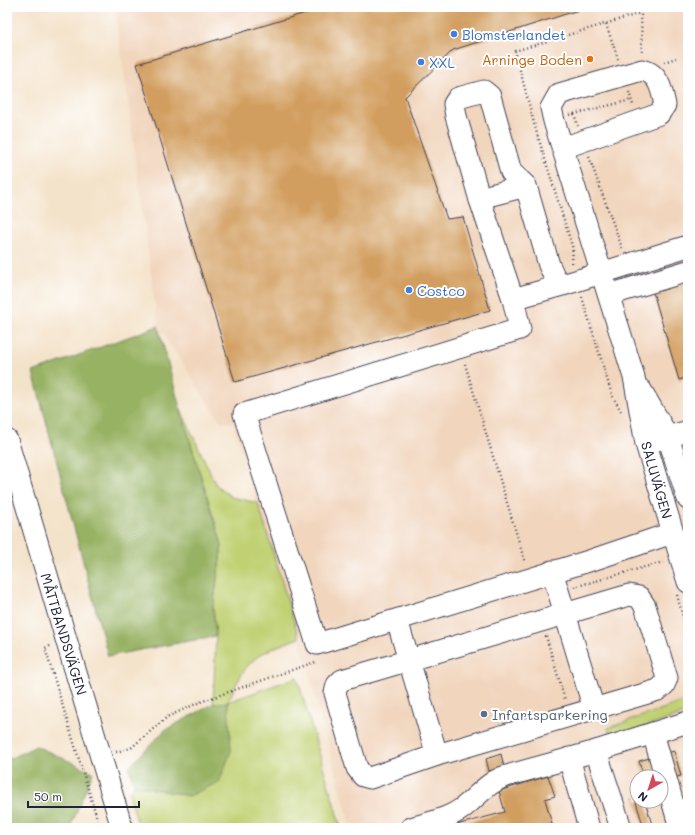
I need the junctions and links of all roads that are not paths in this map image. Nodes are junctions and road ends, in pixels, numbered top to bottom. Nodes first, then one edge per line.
1 (563, 148) junction
2 (526, 186) junction
3 (480, 200) junction
4 (688, 246) edge
5 (688, 271) edge
6 (603, 273) junction
7 (566, 284) junction
8 (609, 295) junction
9 (513, 299) junction
10 (634, 377) junction
11 (688, 431) edge
12 (668, 437) junction
13 (7, 440) edge
14 (646, 444) junction
15 (688, 499) edge
16 (688, 512) edge
17 (670, 525) junction
18 (552, 571) junction
19 (688, 582) edge
20 (566, 615) junction
21 (397, 620) junction
22 (409, 660) junction
23 (594, 709) junction
24 (688, 722) edge
25 (653, 733) junction
26 (596, 750) junction
27 (437, 755) junction
28 (569, 758) junction
29 (122, 828) edge
30 (411, 828) edge
31 (589, 828) edge
32 (621, 828) edge
33 (680, 828) edge

1 - 1 street, SALUVÄGEN
1 - 6 street, SALUVÄGEN
2 - 3 street
2 - 3 street
2 - 7 street
3 - 9 street
4 - 6 street
5 - 8 street
6 - 7 street
6 - 8 street, SALUVÄGEN
7 - 9 street
8 - 10 street, SALUVÄGEN
9 - 21 street
10 - 12 street, SALUVÄGEN
10 - 14 street, SALUVÄGEN
11 - 12 street
12 - 14 street
12 - 15 street, SALUVÄGEN
13 - 29 street, MÅTTBANDSVÄGEN
14 - 17 street, SALUVÄGEN
16 - 17 street
17 - 18 street
17 - 19 street, SALUVÄGEN
18 - 20 street
18 - 21 street
20 - 22 street
20 - 23 street
20 - 23 street
21 - 22 street
22 - 27 street
22 - 27 street
23 - 27 street
24 - 25 street
25 - 26 street
25 - 33 street
26 - 28 street
26 - 32 street
28 - 30 street
28 - 31 street

